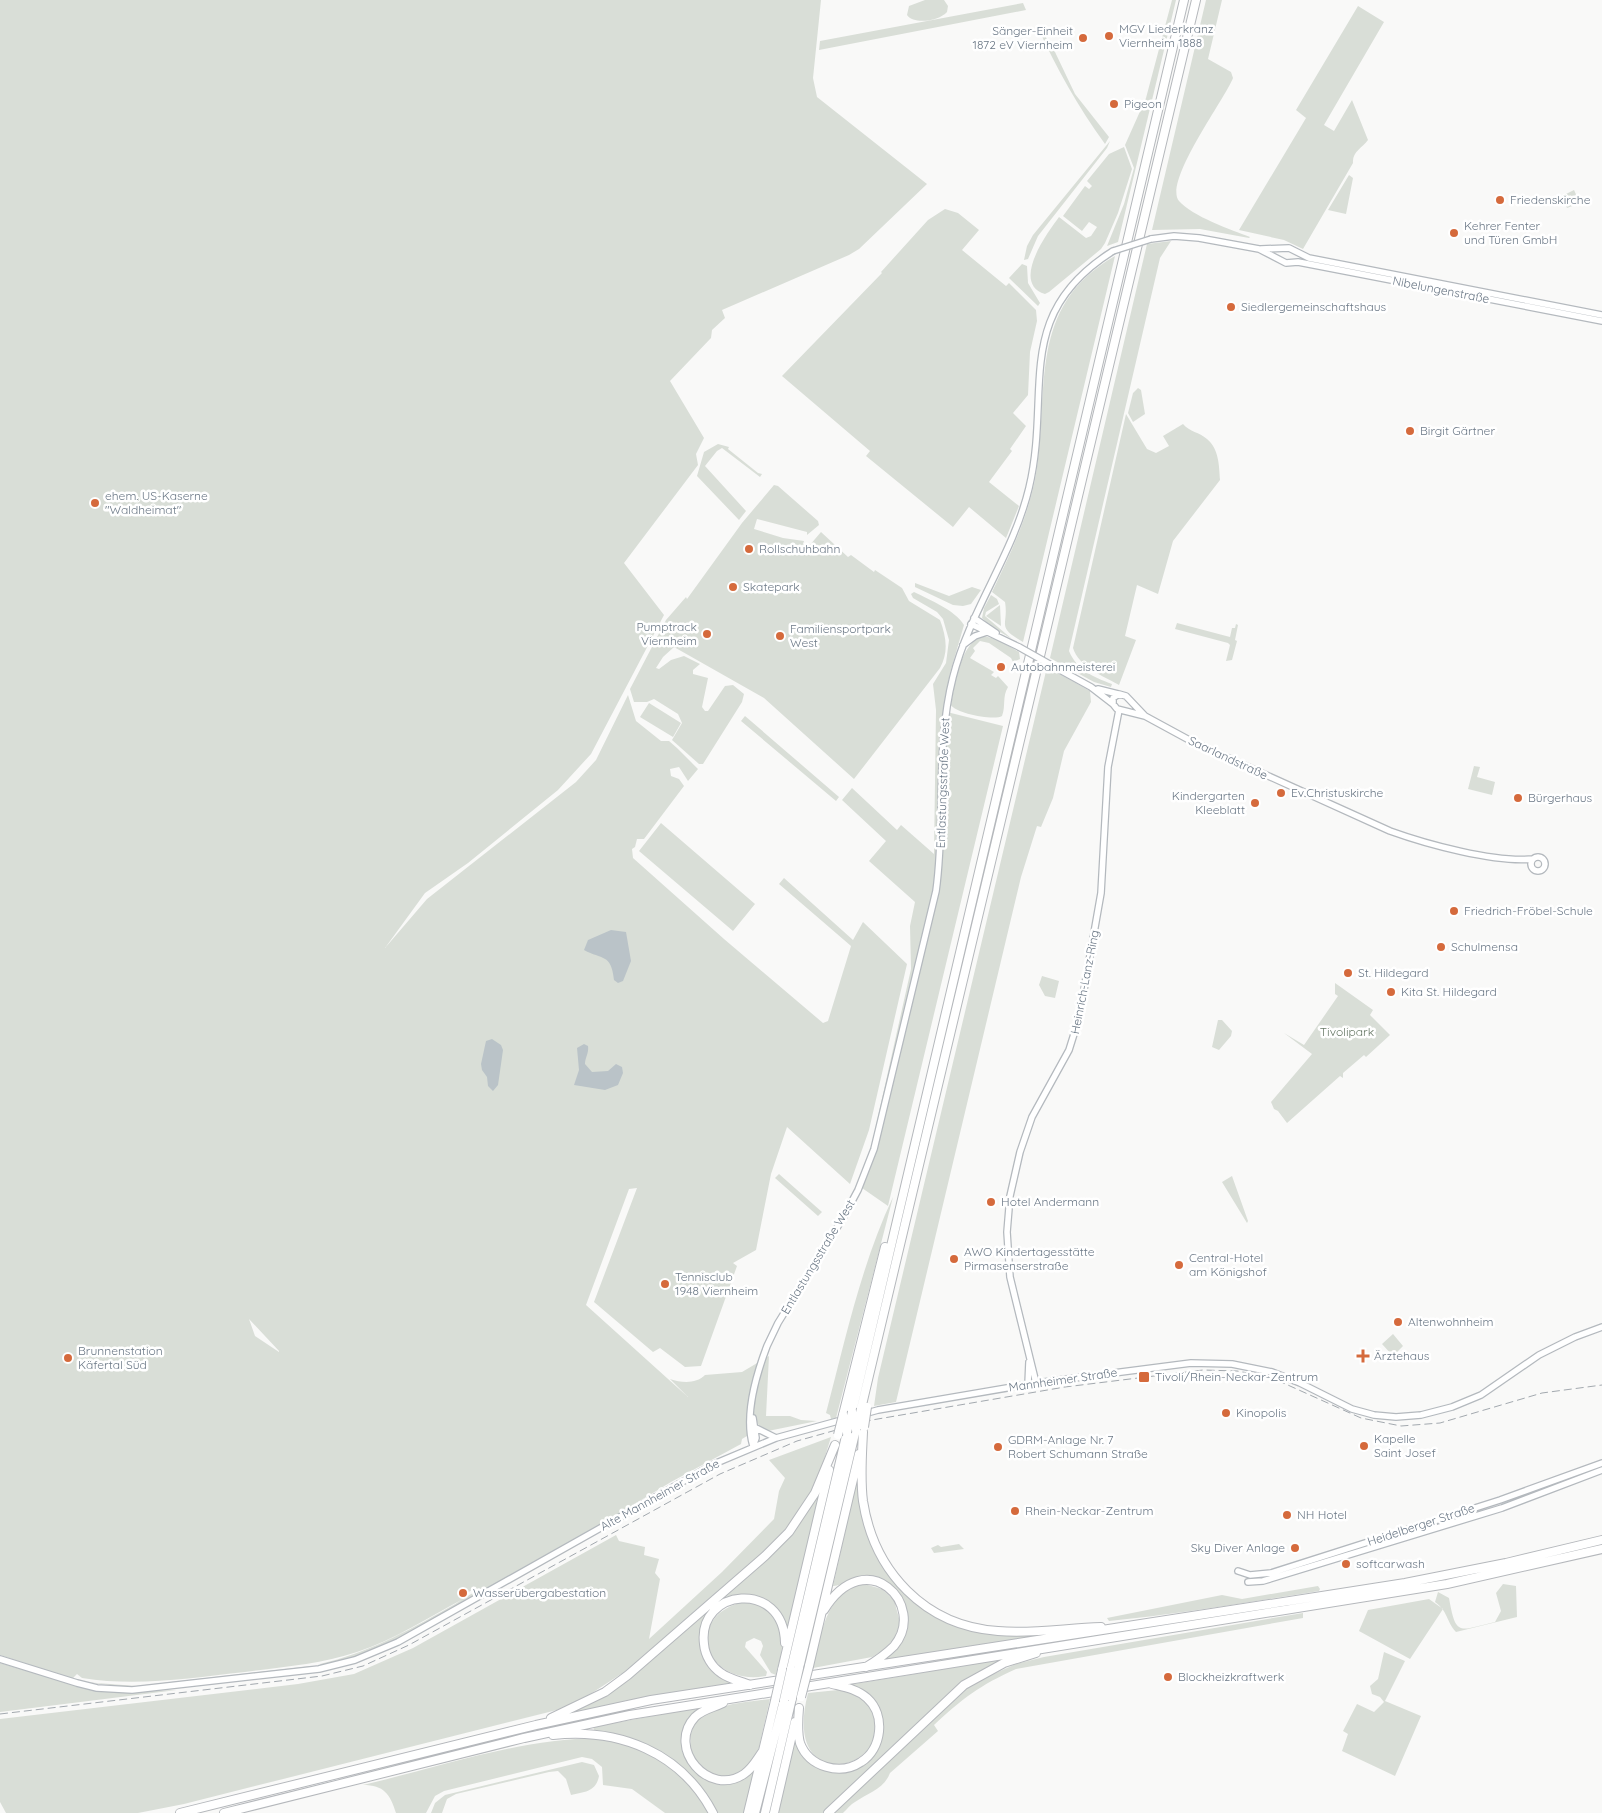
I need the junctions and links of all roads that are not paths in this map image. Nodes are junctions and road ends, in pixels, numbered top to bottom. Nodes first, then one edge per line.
1 (1184, 0) edge
2 (1196, 0) edge
3 (1284, 249) junction
4 (1259, 250) junction
5 (1295, 252) junction
6 (1281, 260) junction
7 (1293, 263) junction
8 (1602, 315) edge
9 (1602, 321) edge
10 (972, 621) junction
11 (987, 632) junction
12 (1001, 637) junction
13 (963, 645) junction
14 (1091, 687) junction
15 (1118, 694) junction
16 (1128, 700) junction
17 (1113, 704) junction
18 (1121, 710) junction
19 (1145, 716) junction
20 (1532, 862) dead end
21 (897, 1215) junction
22 (1602, 1327) edge
23 (1029, 1360) junction
24 (1036, 1383) junction
25 (1028, 1384) junction
26 (752, 1411) junction
27 (853, 1415) junction
28 (754, 1427) junction
29 (861, 1430) junction
30 (776, 1438) junction
31 (835, 1445) junction
32 (753, 1446) junction
33 (1602, 1463) edge
34 (1602, 1470) edge
35 (1602, 1540) edge
36 (1602, 1549) edge
37 (1238, 1572) dead end
38 (1248, 1582) dead end
39 (821, 1616) junction
40 (1131, 1626) junction
41 (1077, 1642) junction
42 (785, 1658) junction
43 (0, 1659) edge
44 (795, 1668) junction
45 (865, 1668) junction
46 (826, 1683) junction
47 (751, 1685) junction
48 (736, 1698) junction
49 (788, 1699) junction
50 (799, 1708) junction
51 (536, 1725) junction
52 (524, 1738) junction
53 (763, 1751) junction
54 (264, 1803) junction
55 (180, 1813) edge
56 (224, 1813) edge
57 (246, 1813) edge
58 (713, 1813) edge
59 (748, 1813) edge
60 (755, 1813) edge
61 (765, 1813) edge
62 (774, 1813) edge
63 (828, 1813) edge

1 - 21 highway
2 - 29 highway, bridge
3 - 4 main road, Entlastungsstraße West
3 - 5 main road
3 - 6 main road
4 - 6 main road, Entlastungsstraße West
4 - 10 main road, Entlastungsstraße West, bridge
5 - 7 main road
5 - 8 main road
6 - 7 main road, Nibelungenstraße
7 - 9 main road, Nibelungenstraße
10 - 11 main road
10 - 12 main road
10 - 13 main road, Entlastungsstraße West
11 - 12 main road
11 - 13 main road
12 - 14 main road, bridge
13 - 26 main road, Entlastungsstraße West
14 - 15 main road
14 - 17 main road
15 - 16 main road
15 - 17 main road
16 - 18 main road
16 - 19 main road, Saarlandstraße
17 - 18 main road
18 - 19 main road, Saarlandstraße
18 - 23 main road, Heinrich-Lanz-Ring
19 - 20 main road, Saarlandstraße
21 - 27 highway
21 - 31 highway, bridge
22 - 24 main road, Mannheimer Straße
23 - 24 main road, Heinrich-Lanz-Ring
23 - 25 main road, Heinrich-Lanz-Ring
24 - 25 main road, Mannheimer Straße
25 - 27 main road, Mannheimer Straße
26 - 28 main road, Entlastungsstraße West
26 - 32 main road, Entlastungsstraße West
27 - 30 main road, Alte Mannheimer Straße
27 - 44 highway, bridge
28 - 30 main road
28 - 32 main road, Entlastungsstraße West
29 - 39 highway
29 - 40 highway
29 - 44 highway
30 - 32 main road, Alte Mannheimer Straße
31 - 42 highway
31 - 51 highway
32 - 43 main road, Alte Mannheimer Straße
33 - 37 main road, Heidelberger Straße
34 - 38 main road, Heidelberger Straße
35 - 40 highway
36 - 41 highway
39 - 45 highway
39 - 50 highway, bridge
40 - 45 highway
41 - 46 highway
41 - 63 highway
42 - 47 highway
42 - 53 highway, bridge
44 - 49 highway, bridge
45 - 47 highway
46 - 48 highway
46 - 50 highway
47 - 51 highway
48 - 52 highway
48 - 53 highway
49 - 60 highway
49 - 61 highway
50 - 62 highway
51 - 55 highway
52 - 54 highway
52 - 58 highway
53 - 59 highway
54 - 56 highway
54 - 57 highway

